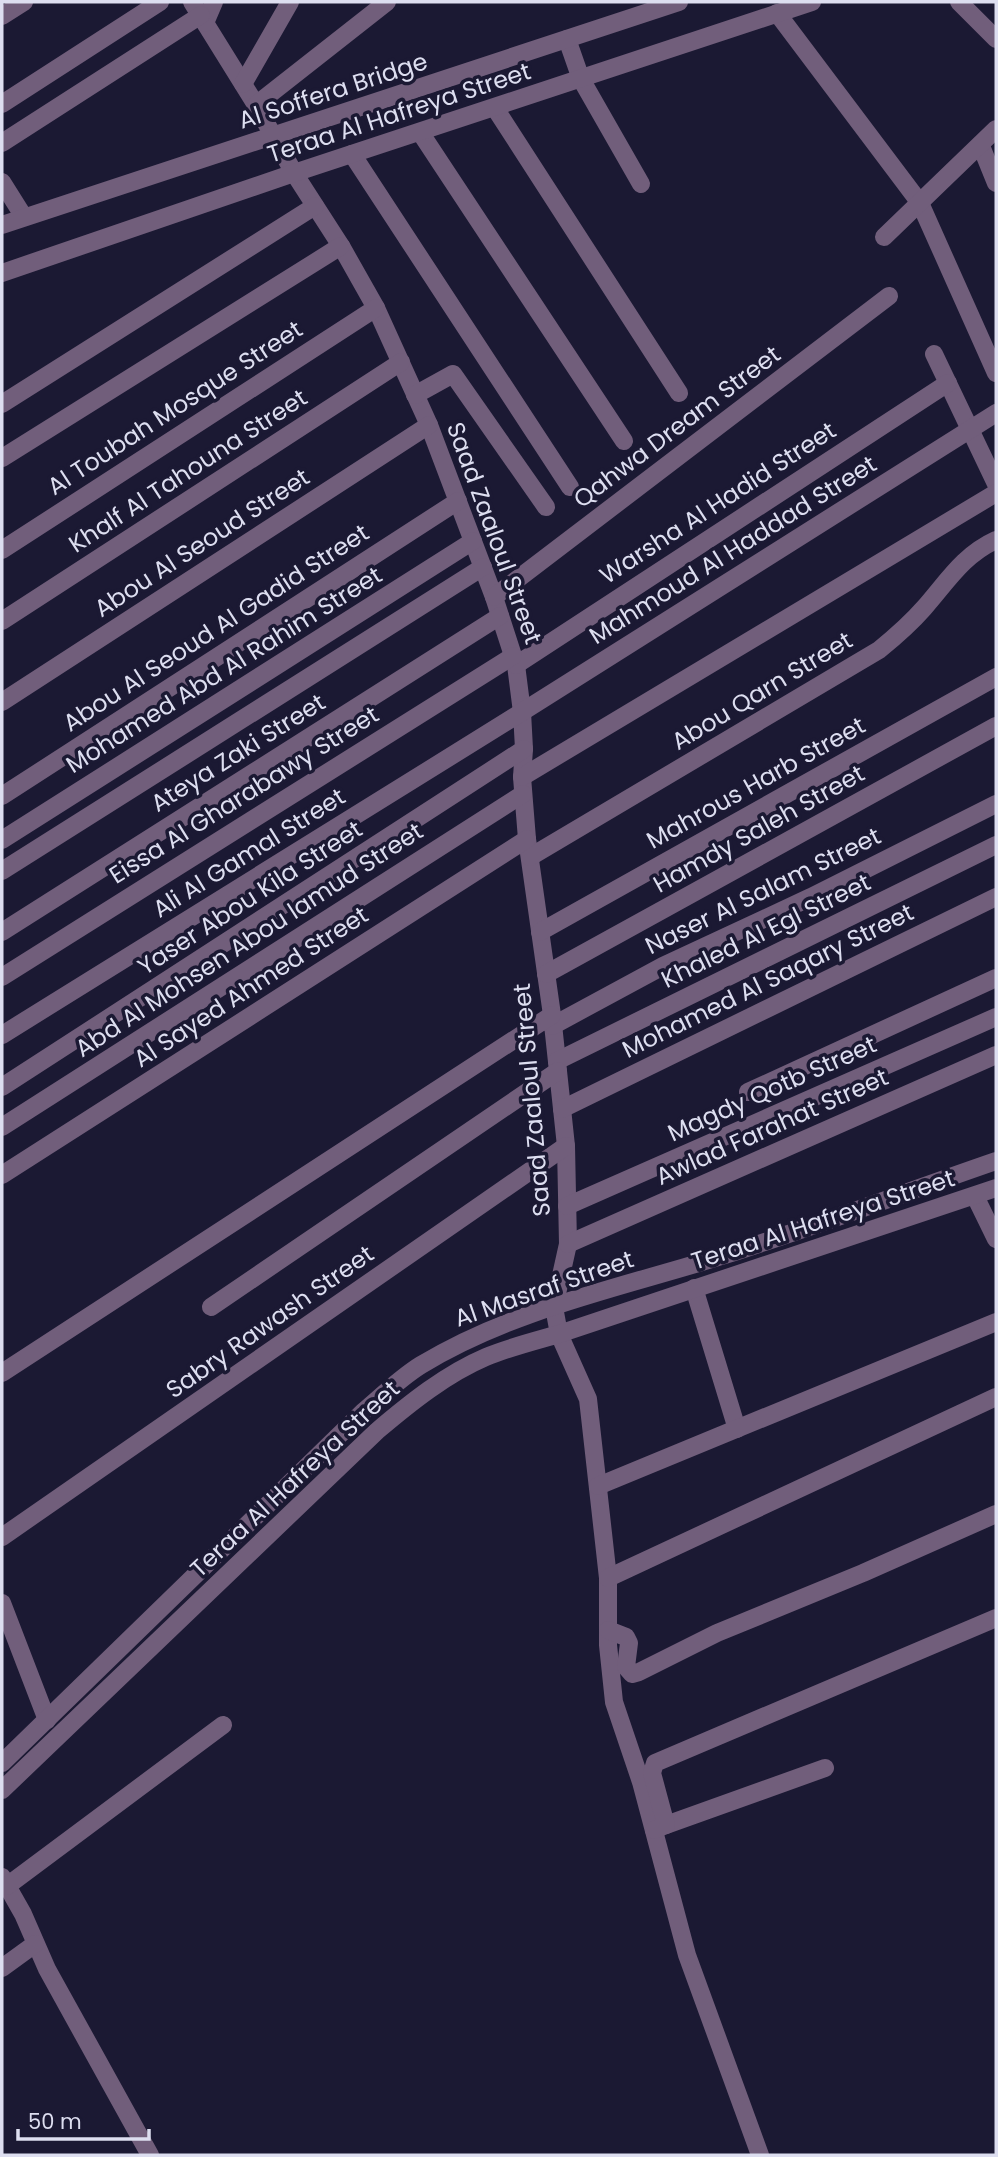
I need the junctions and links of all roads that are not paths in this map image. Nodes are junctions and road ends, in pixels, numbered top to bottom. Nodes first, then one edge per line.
1 (24, 2) edge
2 (160, 2) edge
3 (214, 2) edge
4 (290, 2) edge
5 (387, 2) edge
6 (679, 2) edge
7 (812, 2) edge
8 (959, 2) edge
9 (632, 9) edge
10 (777, 13) junction
11 (199, 14) edge
12 (2, 16) edge
13 (567, 39) junction
14 (996, 40) edge
15 (581, 79) junction
16 (243, 84) junction
17 (2, 104) edge
18 (256, 105) junction
19 (495, 108) junction
20 (996, 130) edge
21 (420, 132) junction
22 (274, 137) junction
23 (2, 143) edge
24 (981, 146) junction
25 (352, 154) junction
26 (294, 173) junction
27 (2, 182) edge
28 (996, 183) edge
29 (640, 184) dead end
30 (920, 202) junction
31 (315, 206) junction
32 (24, 217) junction
33 (2, 225) edge
34 (884, 237) dead end
35 (341, 246) junction
36 (10, 271) edge
37 (2, 288) edge
38 (888, 296) dead end
39 (376, 308) junction
40 (934, 354) dead end
41 (401, 362) junction
42 (996, 373) edge
43 (948, 383) junction
44 (679, 393) dead end
45 (415, 395) junction
46 (2, 404) edge
47 (996, 413) edge
48 (429, 425) junction
49 (970, 430) junction
50 (624, 441) dead end
51 (2, 458) edge
52 (996, 484) edge
53 (570, 487) dead end
54 (996, 494) edge
55 (458, 501) junction
56 (546, 507) dead end
57 (996, 540) edge
58 (473, 541) junction
59 (2, 550) edge
60 (483, 567) junction
61 (494, 597) junction
62 (500, 616) junction
63 (2, 621) edge
64 (515, 660) junction
65 (996, 677) edge
66 (2, 702) edge
67 (522, 712) junction
68 (996, 726) edge
69 (524, 749) junction
70 (523, 785) junction
71 (2, 796) edge
72 (996, 804) edge
73 (2, 841) edge
74 (996, 845) edge
75 (529, 848) junction
76 (2, 871) edge
77 (996, 897) edge
78 (2, 932) edge
79 (540, 932) junction
80 (546, 974) junction
81 (2, 976) edge
82 (996, 978) edge
83 (996, 1017) edge
84 (552, 1021) junction
85 (2, 1035) edge
86 (996, 1055) edge
87 (557, 1066) junction
88 (2, 1087) edge
89 (748, 1092) dead end
90 (562, 1109) junction
91 (2, 1126) edge
92 (566, 1146) junction
93 (996, 1161) edge
94 (2, 1175) edge
95 (996, 1188) edge
96 (975, 1196) junction
97 (567, 1206) junction
98 (996, 1239) edge
99 (568, 1244) junction
100 (694, 1288) junction
101 (211, 1307) dead end
102 (554, 1307) junction
103 (996, 1322) edge
104 (559, 1334) junction
105 (2, 1373) edge
106 (996, 1397) edge
107 (737, 1429) junction
108 (598, 1486) junction
109 (996, 1514) edge
110 (2, 1537) edge
111 (608, 1577) junction
112 (2, 1603) edge
113 (996, 1618) edge
114 (608, 1630) junction
115 (8, 1639) edge
116 (47, 1720) junction
117 (223, 1725) dead end
118 (2, 1763) edge
119 (825, 1768) dead end
120 (2, 1790) edge
121 (660, 1828) junction
122 (4, 1881) edge
123 (35, 1944) junction
124 (2, 1968) edge
125 (150, 2155) edge
126 (760, 2155) edge

1 - 12 street
2 - 17 street
3 - 11 street
4 - 16 street
5 - 18 street
6 - 9 street, Al Soffera Bridge
7 - 10 street, Teraa Al Hafreya Street
8 - 14 street
9 - 13 street, Al Soffera Bridge
10 - 15 street, Teraa Al Hafreya Street
10 - 30 street
11 - 16 street, Saad Zaaloul Street
11 - 23 street
13 - 15 street
13 - 22 street, Al Soffera Bridge
15 - 19 street, Teraa Al Hafreya Street
15 - 29 street
16 - 18 street, Saad Zaaloul Street
18 - 22 street, Saad Zaaloul Street
19 - 21 street, Teraa Al Hafreya Street
19 - 44 street
20 - 24 street
21 - 25 street, Teraa Al Hafreya Street
21 - 50 street
22 - 26 street, Saad Zaaloul Street
22 - 32 street, Al Soffera Bridge
24 - 28 street
24 - 30 street
25 - 26 street, Teraa Al Hafreya Street
25 - 53 street
26 - 31 street, Saad Zaaloul Street
26 - 36 street, Teraa Al Hafreya Street
27 - 32 street
30 - 34 street
30 - 42 street
31 - 35 street, Saad Zaaloul Street
31 - 46 street
32 - 33 street, Al Soffera Bridge
35 - 39 street, Saad Zaaloul Street
35 - 51 street
36 - 37 street
38 - 61 street, Qahwa Dream Street
39 - 41 street, Saad Zaaloul Street
39 - 59 street, Al Toubah Mosque Street
40 - 43 street
41 - 45 street, Saad Zaaloul Street
41 - 63 street, Khalf Al Tahouna Street
43 - 49 street
43 - 64 street, Warsha Al Hadid Street
45 - 48 street, Saad Zaaloul Street
45 - 56 street
47 - 49 street, Mahmoud Al Haddad Street
48 - 55 street, Saad Zaaloul Street
48 - 66 street, Abou Al Seoud Street
49 - 52 street
49 - 67 street, Mahmoud Al Haddad Street
54 - 70 street, Abd Al Mohsen Abou lamud Street
55 - 58 street, Saad Zaaloul Street
55 - 71 street, Abou Al Seoud Al Gadid Street
57 - 75 street, Abou Qarn Street
58 - 60 street, Saad Zaaloul Street
58 - 73 street, Mohamed Abd Al Rahim Street
60 - 61 street, Saad Zaaloul Street
60 - 76 street
61 - 62 street, Saad Zaaloul Street
62 - 64 street, Saad Zaaloul Street
62 - 78 street, Ateya Zaki Street
64 - 67 street, Saad Zaaloul Street
64 - 81 street, Eissa Al Gharabawy Street
65 - 79 street, Mahrous Harb Street
67 - 69 street, Saad Zaaloul Street
67 - 85 street, Ali Al Gamal Street
68 - 80 street, Hamdy Saleh Street
69 - 70 street, Saad Zaaloul Street
69 - 88 street, Yaser Abou Kila Street
70 - 75 street, Saad Zaaloul Street
70 - 91 street, Abd Al Mohsen Abou lamud Street
72 - 84 street, Naser Al Salam Street
74 - 87 street, Khaled Al Egl Street
75 - 79 street, Saad Zaaloul Street
75 - 94 street, Al Sayed Ahmed Street
77 - 90 street, Mohamed Al Saqary Street
79 - 80 street, Saad Zaaloul Street
80 - 84 street, Saad Zaaloul Street
82 - 89 street
83 - 97 street, Magdy Qotb Street
84 - 87 street, Saad Zaaloul Street
84 - 105 street, Naser Al Salam Street
86 - 99 street, Awlad Farahat Street
87 - 90 street, Saad Zaaloul Street
87 - 101 street, Khaled Al Egl Street
90 - 92 street, Saad Zaaloul Street
92 - 97 street, Saad Zaaloul Street
92 - 110 street, Sabry Rawash Street
93 - 102 street, Al Masraf Street
95 - 96 street, Teraa Al Hafreya Street
96 - 98 street
96 - 100 street, Teraa Al Hafreya Street
97 - 99 street, Saad Zaaloul Street
99 - 102 street, Saad Zaaloul Street
100 - 104 street, Teraa Al Hafreya Street
100 - 107 street
102 - 104 street
102 - 116 street, Al Masraf Street
103 - 107 street
104 - 108 street
104 - 120 street, Teraa Al Hafreya Street
106 - 111 street
107 - 108 street
108 - 111 street
109 - 114 street
111 - 114 street
112 - 115 street
113 - 121 street
114 - 121 street
115 - 116 street
116 - 118 street, Al Masraf Street
117 - 122 street
119 - 121 street
121 - 126 street
122 - 123 street
123 - 124 street
123 - 125 street

